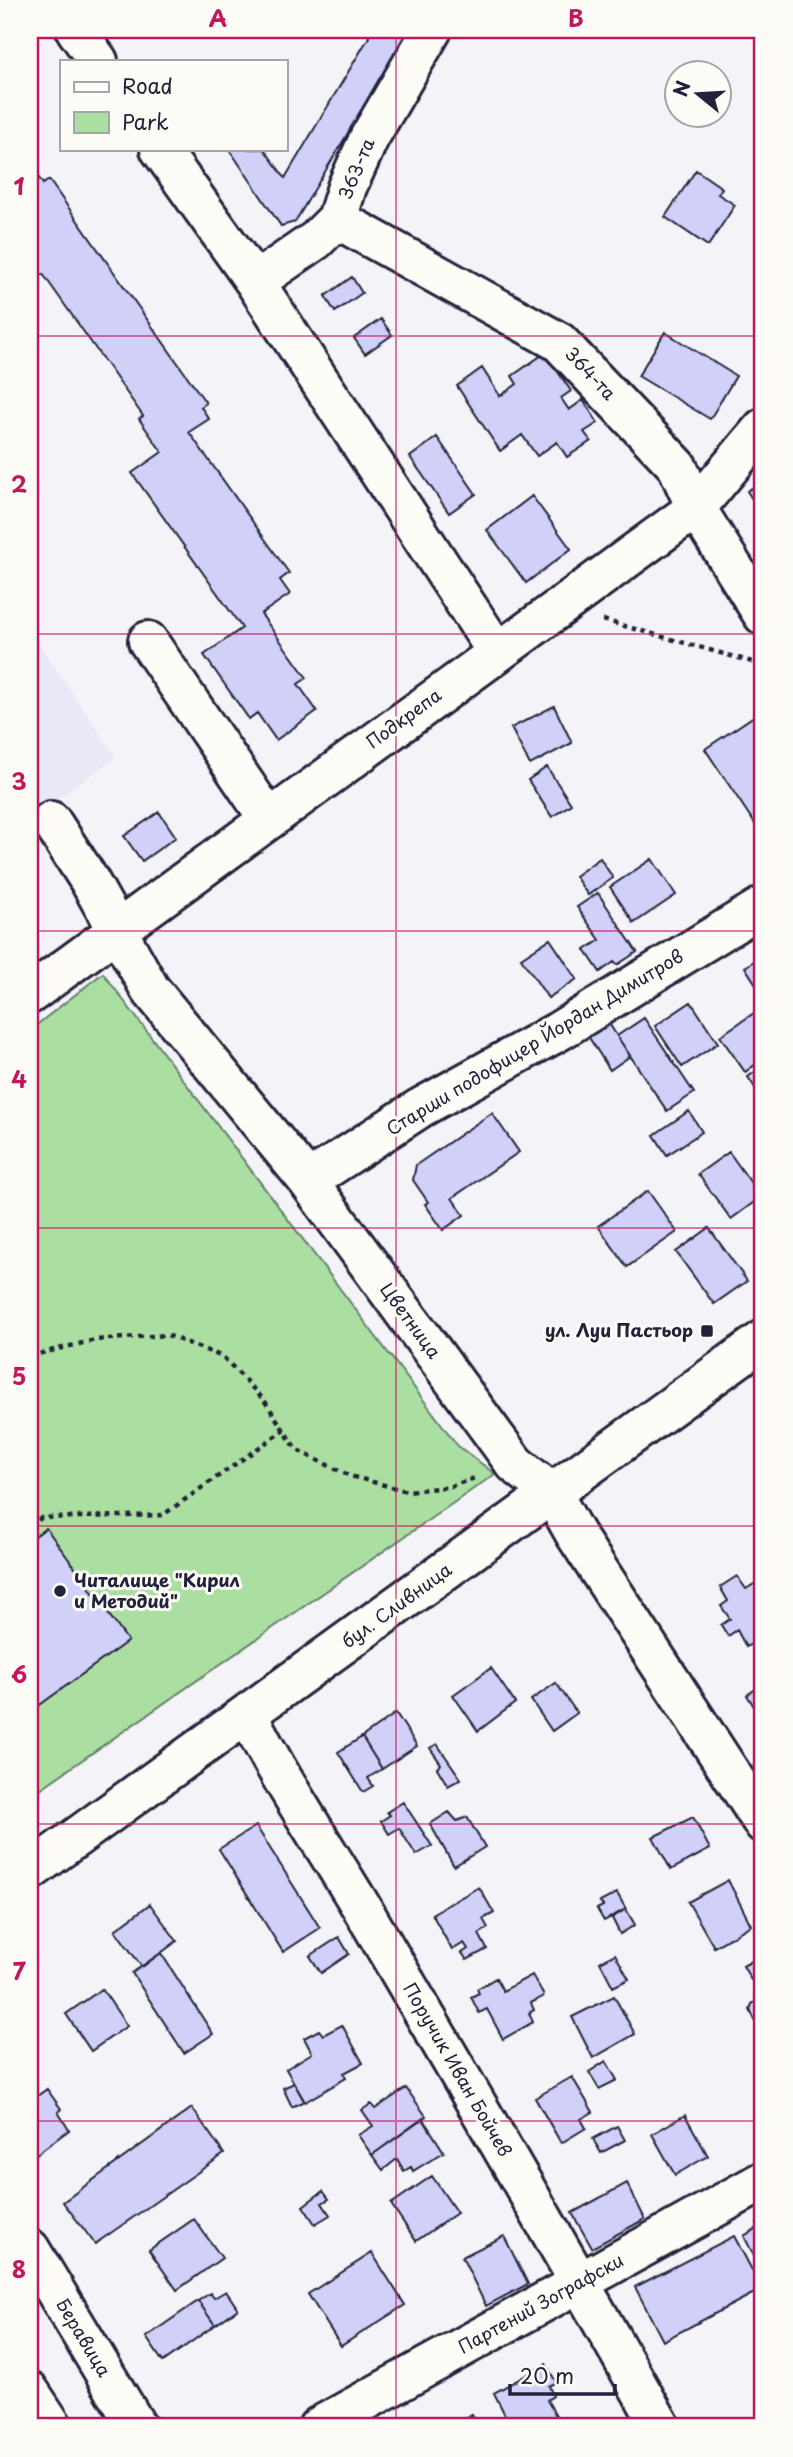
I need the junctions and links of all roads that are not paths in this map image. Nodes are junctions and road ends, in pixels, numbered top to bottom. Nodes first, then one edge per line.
1 (76, 30) edge
2 (432, 30) edge
3 (98, 60) edge
4 (161, 150) edge
5 (337, 219) junction
6 (255, 282) junction
7 (763, 428) edge
8 (696, 508) junction
9 (763, 615) edge
10 (148, 641) dead end
11 (497, 652) junction
12 (268, 818) junction
13 (51, 821) dead end
14 (763, 906) edge
15 (117, 932) junction
16 (30, 995) edge
17 (308, 1181) junction
18 (763, 1340) edge
19 (552, 1493) junction
20 (248, 1715) junction
21 (761, 1813) edge
22 (30, 1871) edge
23 (763, 2181) edge
24 (30, 2249) edge
25 (581, 2283) junction
26 (30, 2392) edge
27 (53, 2427) edge
28 (137, 2427) edge
29 (318, 2427) edge
30 (661, 2427) edge

1 - 3 street
2 - 5 street, 363-та
4 - 6 street
5 - 6 street, 363-та
5 - 8 street, 364-та
6 - 11 street
7 - 8 street, Подкрепа
8 - 9 street, 364-та
8 - 11 street, Подкрепа
10 - 12 street
11 - 12 street, Подкрепа
12 - 15 street, Подкрепа
13 - 15 street, Цветница
14 - 17 street, Старши подофицер Йордан Димитров
15 - 16 street, Подкрепа
15 - 17 street, Цветница
17 - 19 street, Цветница
18 - 19 street, бул. Сливница
19 - 20 street, бул. Сливница
19 - 21 street, Цветница
20 - 22 street, бул. Сливница
20 - 25 street, Поручик Иван Бойчев
23 - 25 street, Партений Зографски
24 - 28 street, Беравица
25 - 29 street, Партений Зографски
25 - 30 street, Поручик Иван Бойчев
26 - 27 street

